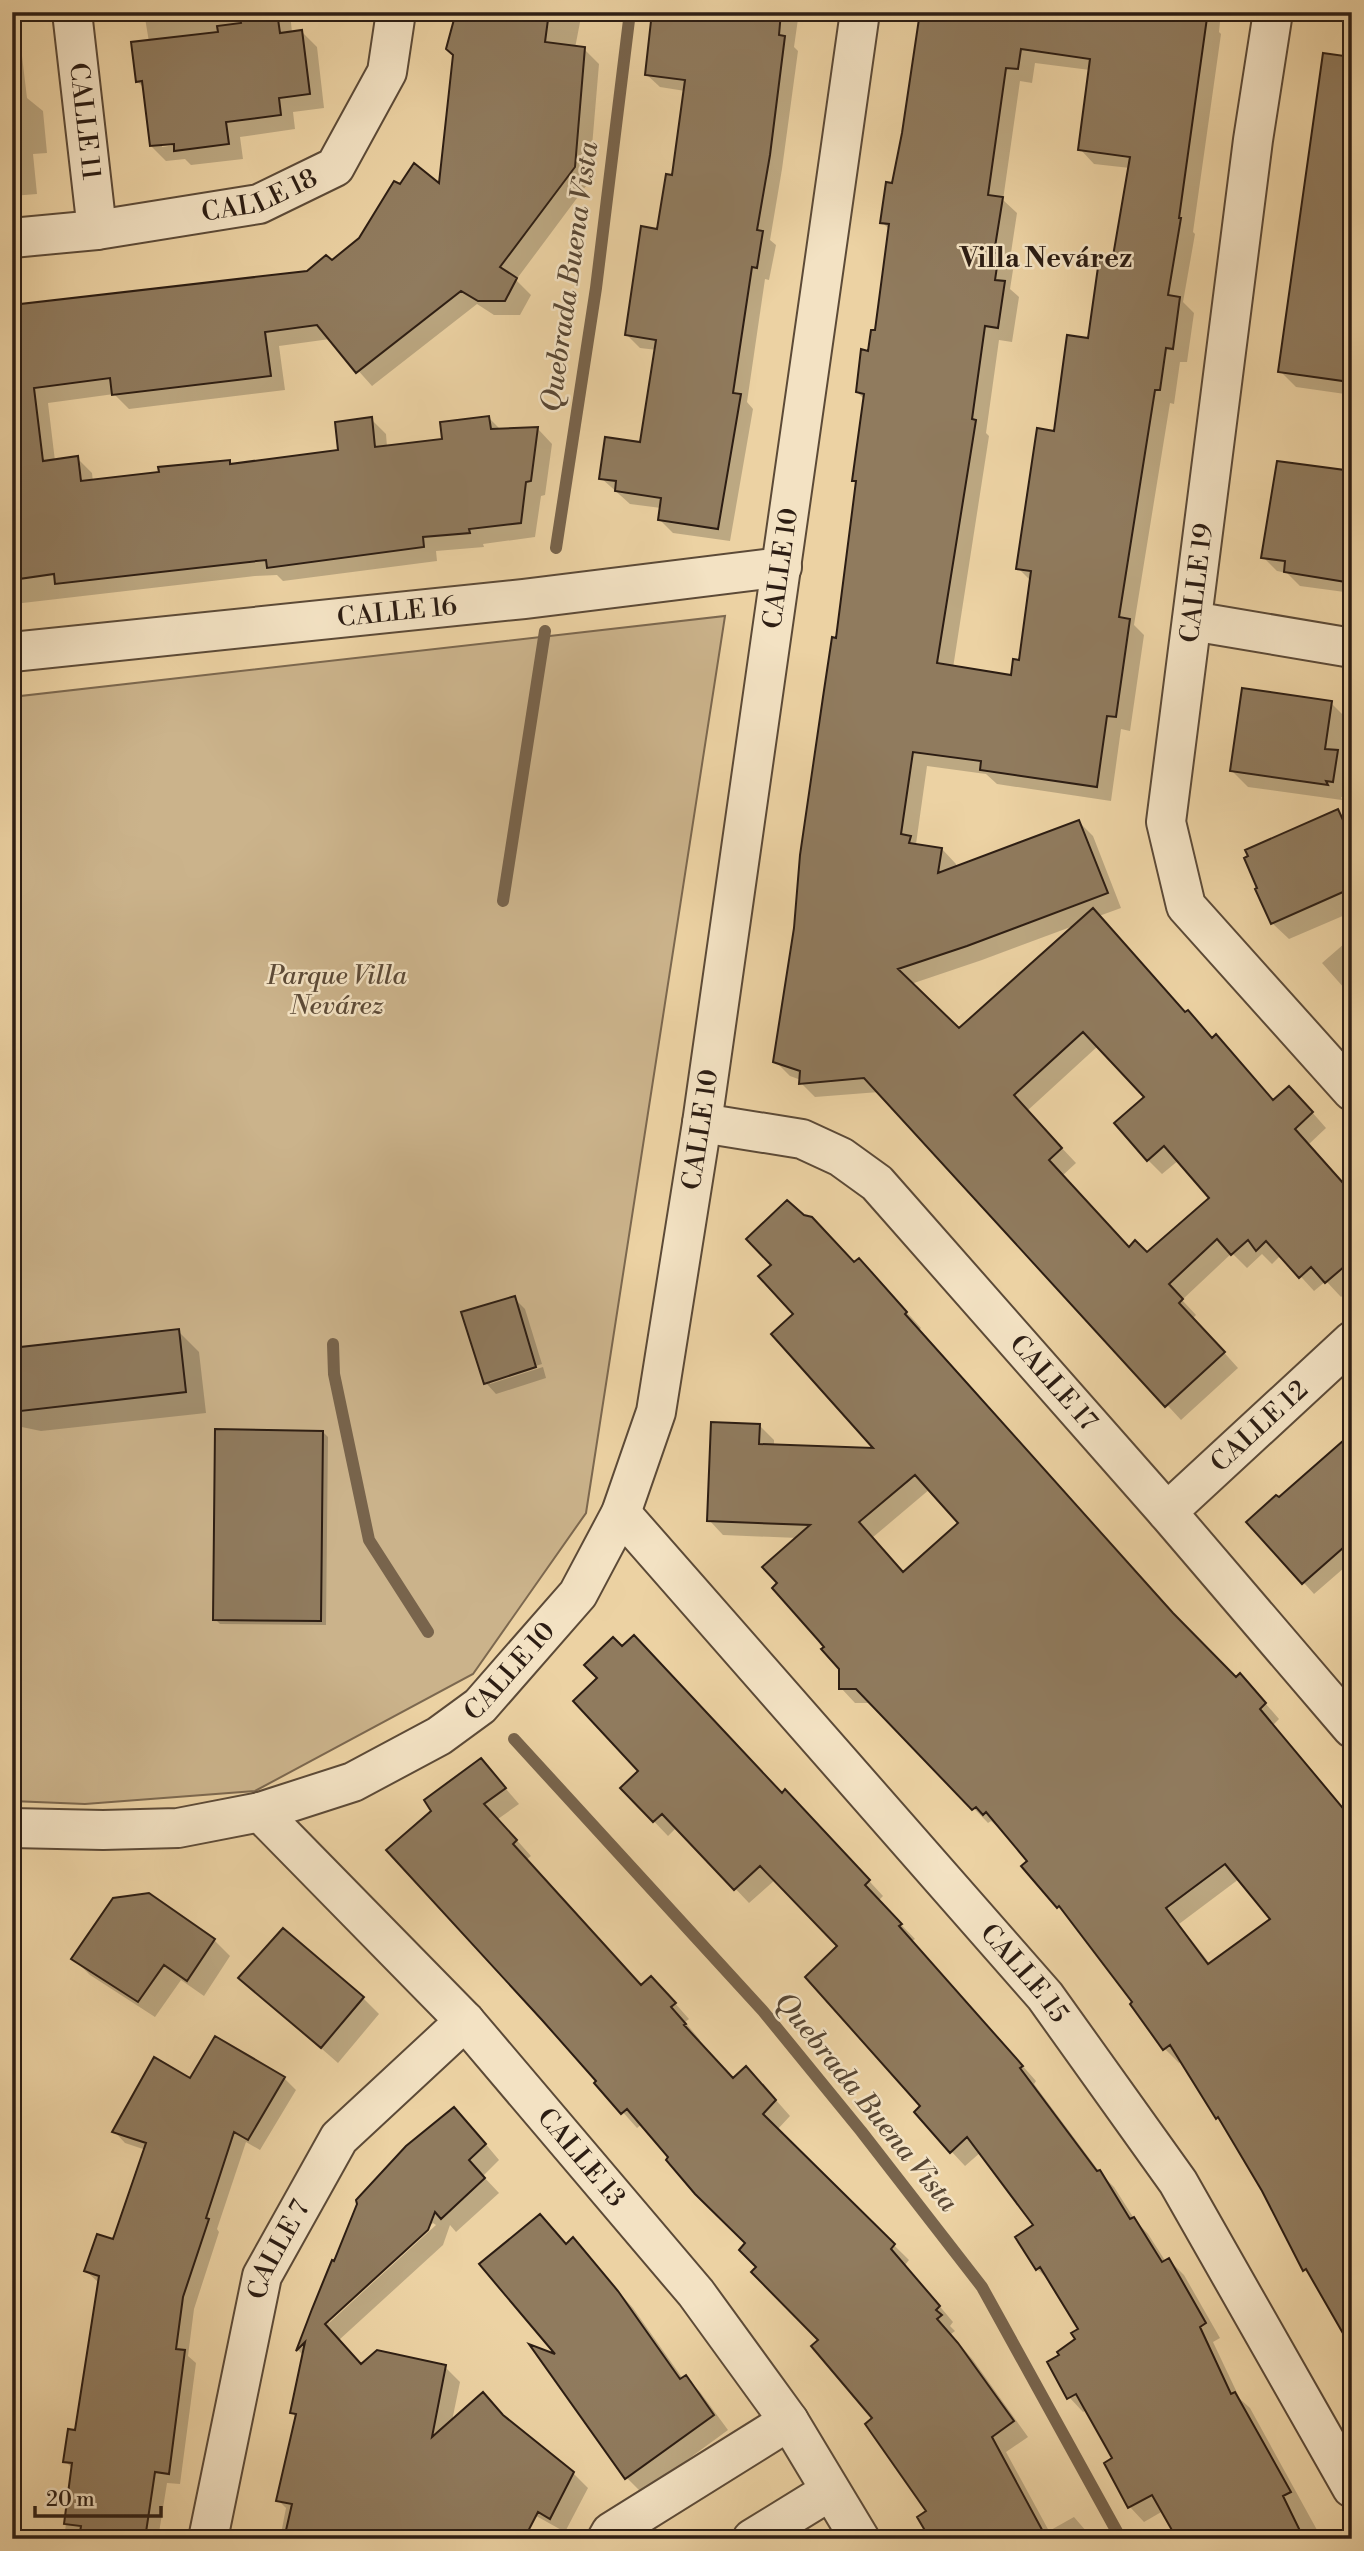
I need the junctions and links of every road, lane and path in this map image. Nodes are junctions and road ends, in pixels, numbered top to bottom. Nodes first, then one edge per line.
1 (72, 12) edge
2 (396, 12) edge
3 (860, 12) edge
4 (1273, 12) edge
5 (97, 230) junction
6 (12, 238) edge
7 (782, 567) junction
8 (1192, 621) junction
9 (1352, 648) edge
10 (12, 652) edge
11 (1352, 1091) edge
12 (702, 1123) junction
13 (1352, 1341) edge
14 (1167, 1512) junction
15 (621, 1513) junction
16 (1352, 1728) edge
17 (260, 1812) junction
18 (12, 1828) edge
19 (465, 2021) junction
20 (789, 2421) junction
21 (1352, 2488) edge
22 (830, 2491) junction
23 (208, 2539) edge
24 (607, 2539) edge
25 (751, 2539) edge
26 (860, 2539) edge

1 - 5 street, CALLE 11
2 - 5 street, CALLE 18
3 - 7 street, CALLE 10
4 - 8 street, CALLE 19
5 - 6 street, CALLE 18
7 - 10 street, CALLE 16
7 - 12 street, CALLE 10
8 - 9 street
8 - 11 street, CALLE 19
12 - 14 street, CALLE 17
12 - 15 street, CALLE 10
13 - 14 street, CALLE 12
14 - 16 street, CALLE 17
15 - 17 street, CALLE 10
15 - 21 street, CALLE 15
17 - 18 street, CALLE 10
17 - 19 street, CALLE 13
19 - 20 street, CALLE 13
19 - 23 street, CALLE 7
20 - 22 street, CALLE 13
20 - 24 street
22 - 25 street
22 - 26 street, CALLE 13

